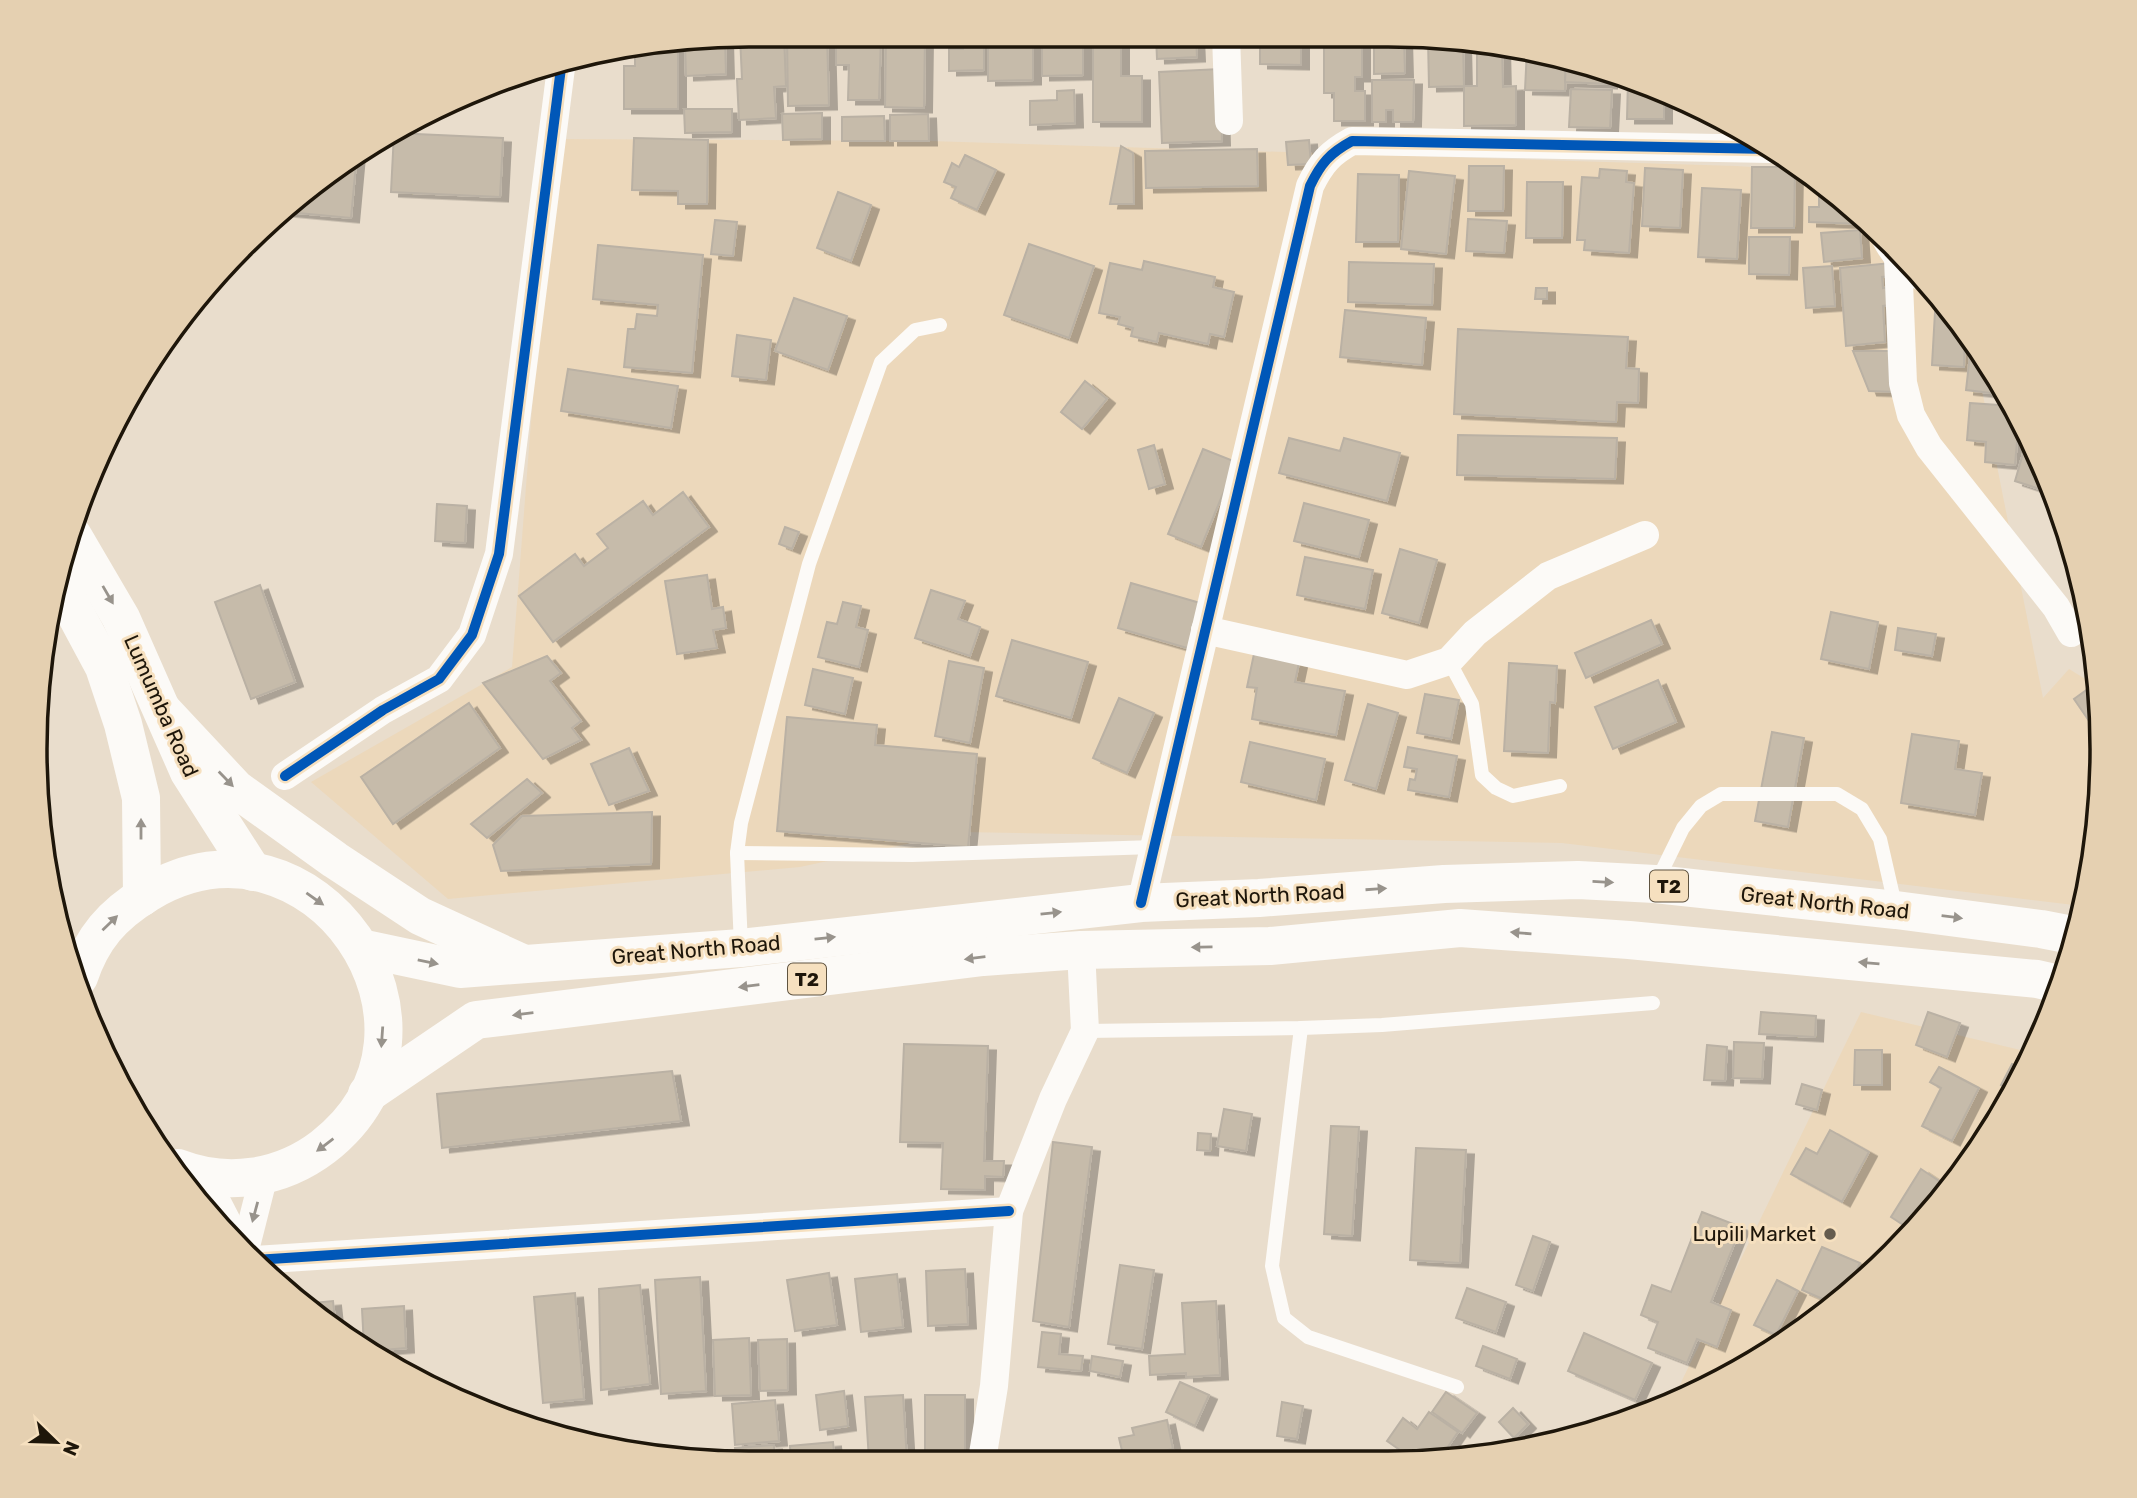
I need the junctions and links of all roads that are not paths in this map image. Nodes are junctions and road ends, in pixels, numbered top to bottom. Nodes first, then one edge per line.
1 (1226, 47) edge
2 (560, 73) edge
3 (1229, 121) dead end
4 (1751, 149) edge
5 (1893, 262) edge
6 (940, 326) dead end
7 (1645, 536) dead end
8 (78, 544) edge
9 (65, 594) edge
10 (1205, 630) junction
11 (2071, 634) dead end
12 (1449, 661) junction
13 (163, 711) junction
14 (285, 776) dead end
15 (1560, 786) dead end
16 (1154, 846) junction
17 (737, 853) junction
18 (253, 872) junction
19 (1655, 884) junction
20 (142, 897) junction
21 (1141, 903) junction
22 (1896, 910) junction
23 (2065, 934) edge
24 (361, 948) junction
25 (741, 948) junction
26 (1081, 950) junction
27 (524, 963) junction
28 (81, 964) edge
29 (2050, 982) edge
30 (1653, 1003) dead end
31 (1301, 1028) junction
32 (1085, 1031) junction
33 (368, 1094) junction
34 (190, 1172) edge
35 (264, 1175) junction
36 (1009, 1211) junction
37 (248, 1239) edge
38 (268, 1259) edge
39 (1457, 1387) dead end
40 (983, 1451) edge

1 - 3 street
2 - 14 street
4 - 10 street
5 - 11 street
6 - 17 lane
7 - 12 street
8 -> 13 main road, Lumumba Road
20 -> 9 main road, Lumumba Road
10 - 12 street
10 - 16 street
12 - 15 lane
13 - 18 main road, Lumumba Road
13 -> 27 main road
16 - 17 lane
16 - 21 street
17 - 25 lane
18 - 20 main road
18 -> 24 main road
21 -> 19 main road, Great North Road / T2
19 - 22 main road, Great North Road / T2
19 - 22 lane
28 -> 20 main road
25 -> 21 main road, Great North Road / T2
22 -> 23 main road, Great North Road / T2
24 -> 27 main road, Great North Road / T2
24 -> 33 main road
25 - 27 main road, Great North Road / T2
29 -> 26 main road, Great North Road / T2
26 - 32 street
26 -> 33 main road, Great North Road / T2
30 - 31 lane
31 - 32 lane
31 - 39 lane
32 - 36 street
33 -> 35 main road
34 - 35 main road
35 -> 37 street
36 - 38 street
36 - 40 street

